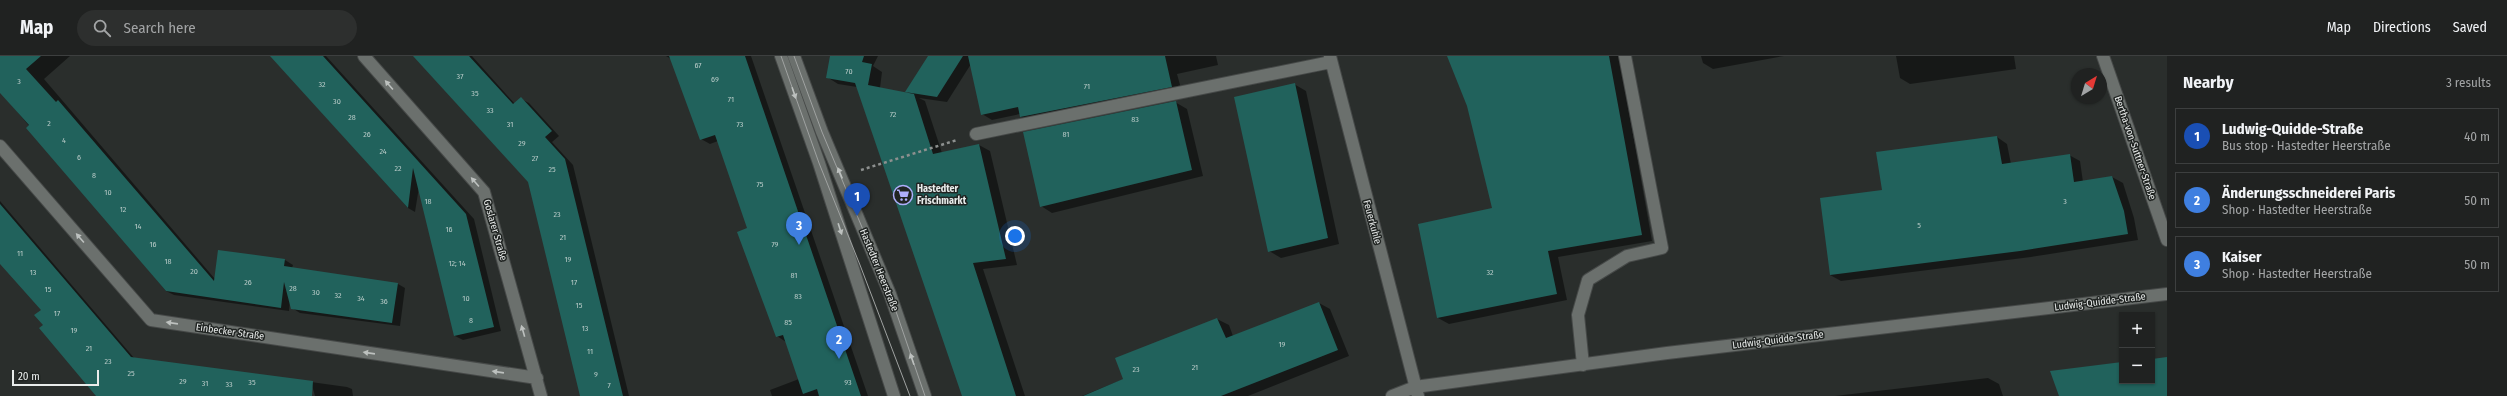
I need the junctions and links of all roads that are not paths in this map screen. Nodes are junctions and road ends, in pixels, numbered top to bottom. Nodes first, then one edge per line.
1 (364, 56) edge
2 (781, 56) edge
3 (794, 56) edge
4 (1625, 56) edge
5 (2103, 56) edge
6 (1330, 59) edge
7 (976, 134) road end
8 (0, 146) edge
9 (2167, 240) edge
10 (2167, 294) edge
11 (1583, 365) junction
12 (537, 378) junction
13 (1417, 392) edge
14 (541, 396) edge
15 (894, 396) edge
16 (925, 396) edge
17 (1392, 396) edge

12 -> 1 street, Goslarer Straße
2 -> 15 street
16 -> 3 street, Hastedter Heerstraße
4 - 11 street
5 - 9 street, Bertha-von-Suttner-Straße
6 - 7 street
6 - 13 street, Feuerkuhle
12 -> 8 street, Einbecker Straße
10 - 11 street, Ludwig-Quidde-Straße
11 - 13 street, Ludwig-Quidde-Straße
12 - 14 street, Goslarer Straße
13 - 17 street, Ludwig-Quidde-Straße

